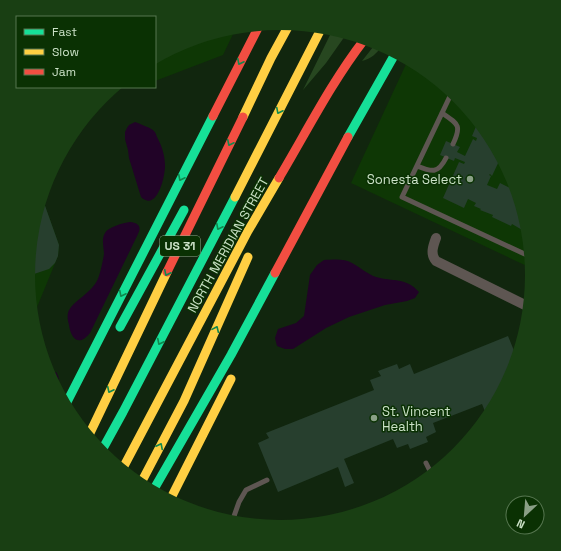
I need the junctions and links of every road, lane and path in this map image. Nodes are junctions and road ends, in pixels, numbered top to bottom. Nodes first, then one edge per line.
1 (286, 30) edge
2 (256, 31) edge
3 (319, 33) edge
4 (361, 44) edge
5 (393, 57) edge
6 (271, 58) junction
7 (449, 98) edge
8 (442, 113) junction
9 (220, 143) dead end
10 (453, 144) dead end
11 (298, 146) junction
12 (446, 158) dead end
13 (417, 166) junction
14 (331, 168) junction
15 (187, 206) dead end
16 (265, 219) dead end
17 (436, 238) dead end
18 (252, 248) dead end
19 (525, 254) edge
20 (524, 305) edge
21 (257, 325) dead end
22 (114, 337) dead end
23 (237, 368) dead end
24 (69, 399) edge
25 (91, 431) edge
26 (104, 446) edge
27 (426, 463) dead end
28 (125, 465) edge
29 (430, 470) edge
30 (143, 479) edge
31 (267, 480) dead end
32 (155, 487) edge
33 (172, 496) edge
34 (235, 516) edge

1 - 6 highway, US 31
2 -> 24 highway
3 -> 26 highway, NORTH MERIDIAN STREET
4 - 11 highway, NORTH MERIDIAN STREET
5 - 14 highway
6 - 9 highway
6 -> 25 highway, US 31
7 - 8 lane
8 - 10 lane
8 - 13 lane
11 - 16 highway
11 - 28 highway, NORTH MERIDIAN STREET
12 - 13 lane
13 - 19 lane
14 - 21 highway
14 - 32 highway
15 - 22 highway
17 - 20 street
30 -> 18 highway
23 - 33 highway
27 - 29 lane
31 - 34 lane

